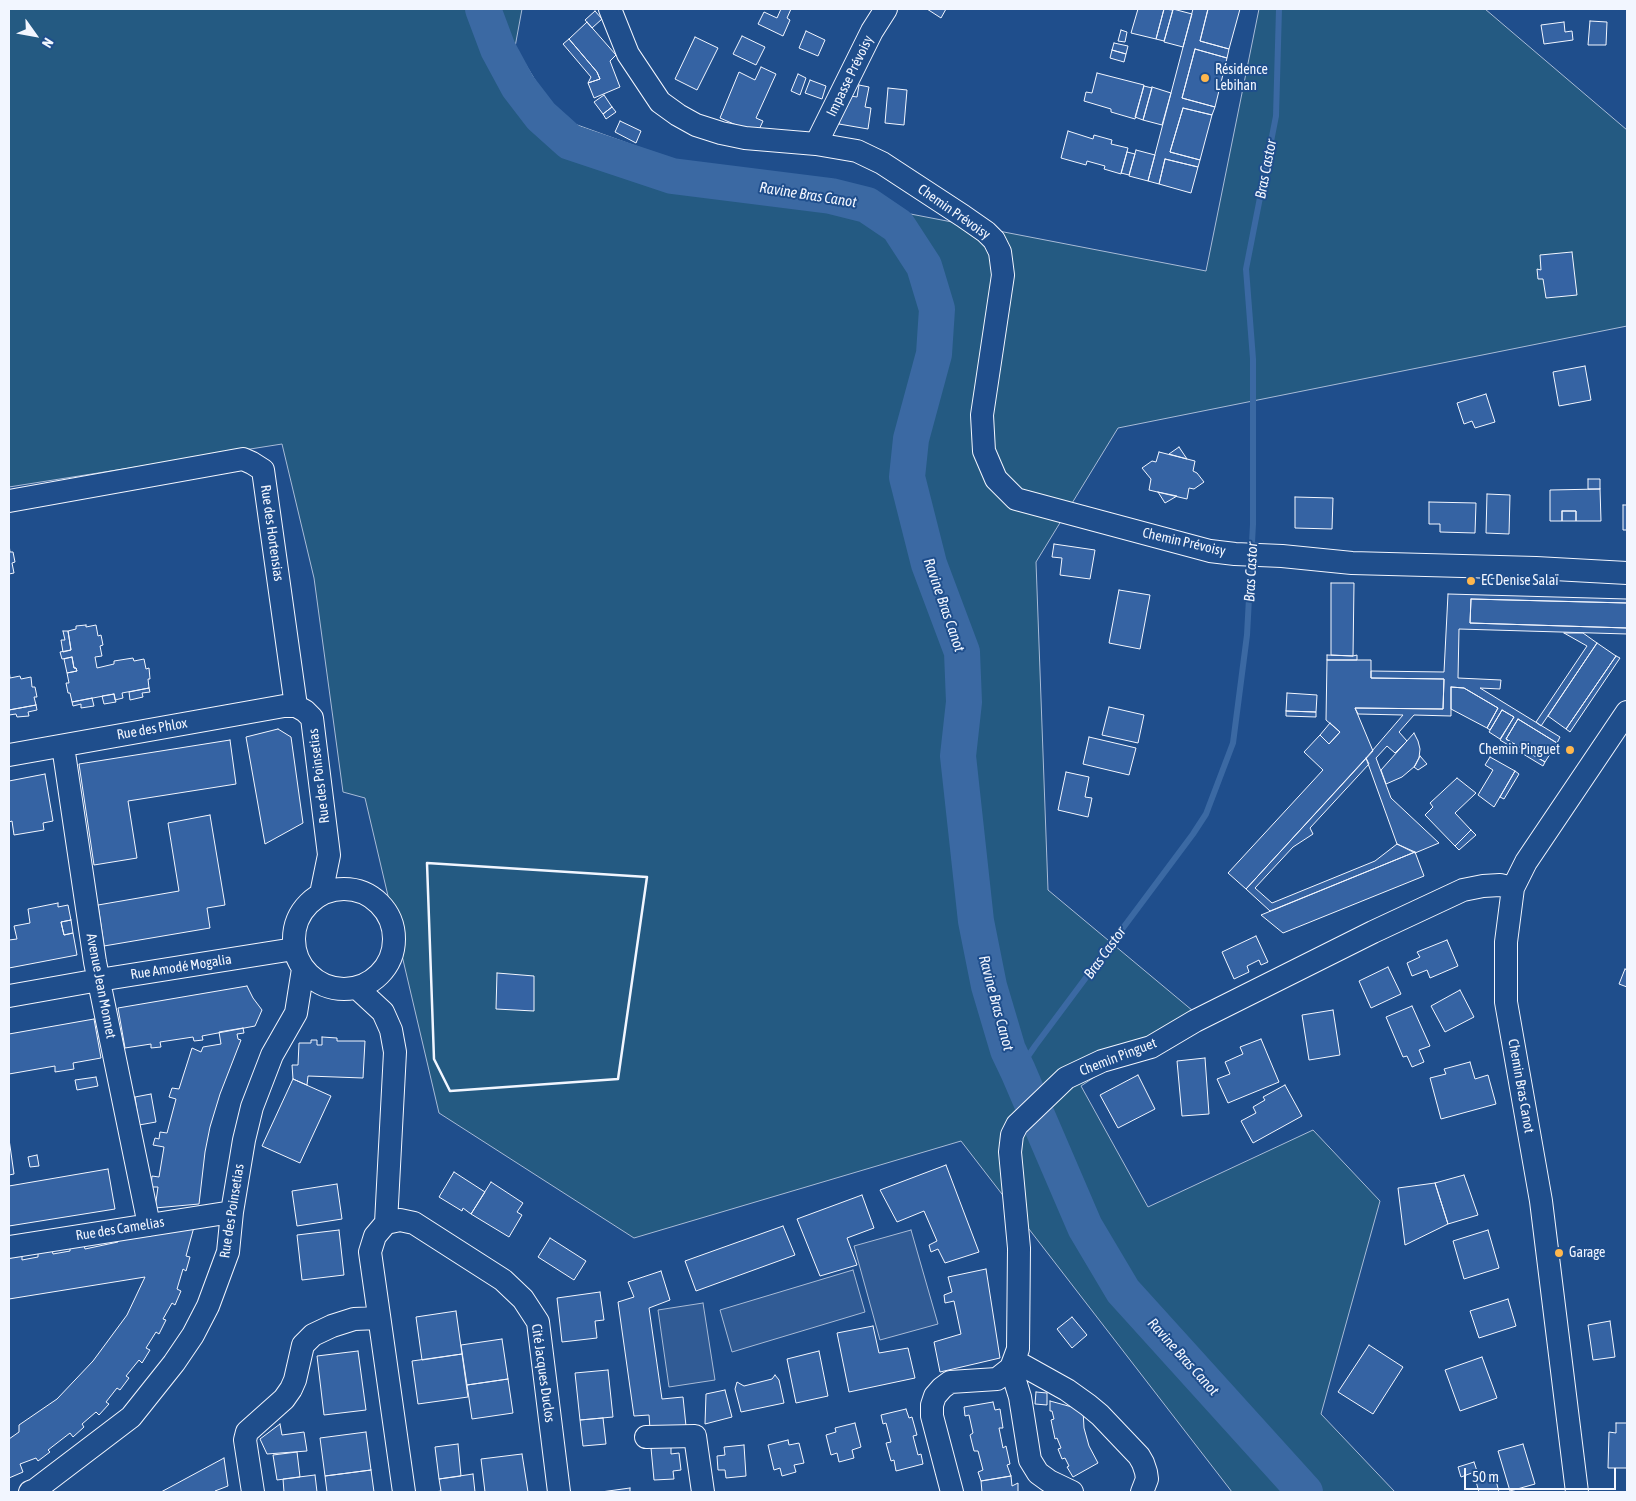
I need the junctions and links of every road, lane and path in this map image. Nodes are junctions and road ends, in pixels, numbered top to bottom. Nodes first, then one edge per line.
1 (610, 9) edge
2 (886, 9) edge
3 (816, 144) junction
4 (9, 501) edge
5 (1627, 573) edge
6 (296, 706) junction
7 (1627, 712) edge
8 (63, 746) junction
9 (9, 755) edge
10 (328, 855) junction
11 (1513, 888) junction
12 (354, 890) junction
13 (321, 894) junction
14 (298, 959) junction
15 (382, 971) junction
16 (99, 980) junction
17 (328, 988) junction
18 (357, 988) junction
19 (9, 996) edge
20 (383, 1012) junction
21 (296, 1013) junction
22 (232, 1212) junction
23 (386, 1223) junction
24 (149, 1225) junction
25 (9, 1246) edge
26 (380, 1318) junction
27 (1013, 1365) junction
28 (646, 1438) dead end
29 (30, 1492) edge
30 (253, 1492) edge
31 (404, 1492) edge
32 (559, 1492) edge
33 (703, 1492) edge
34 (952, 1492) edge
35 (1072, 1492) edge
36 (1142, 1492) edge
37 (1577, 1492) edge

1 - 3 street, Chemin Prévoisy
2 - 3 street, Impasse Prévoisy
3 - 5 street, Chemin Prévoisy
4 - 6 street, Rue des Hortensias
6 - 8 street, Rue des Phlox
6 - 10 street, Rue des Poinsetias
7 - 11 street, Chemin Bras Canot
8 - 9 street, Rue des Phlox
8 - 16 street, Avenue Jean Monnet
10 - 12 street, Rue des Poinsetias
10 - 13 street, Rue des Poinsetias
11 - 27 street, Chemin Pinguet
11 - 37 street, Chemin Bras Canot
12 - 13 street
12 - 15 street
13 - 14 street
14 - 16 street, Rue Amodé Mogalia
14 - 17 street
14 - 21 street, Rue des Poinsetias
15 - 18 street
15 - 20 street
16 - 19 street, Rue Amodé Mogalia
16 - 24 street, Avenue Jean Monnet
17 - 18 street
17 - 21 street, Rue des Poinsetias
18 - 20 street
20 - 23 street
21 - 22 street, Rue des Poinsetias
22 - 24 street, Rue des Camelias
22 - 29 street, Rue des Poinsetias
23 - 26 street
23 - 32 street, Cité Jacques Duclos
24 - 25 street, Rue des Camelias
26 - 30 street
26 - 31 street
27 - 34 street
27 - 35 street
27 - 36 street
28 - 33 street

